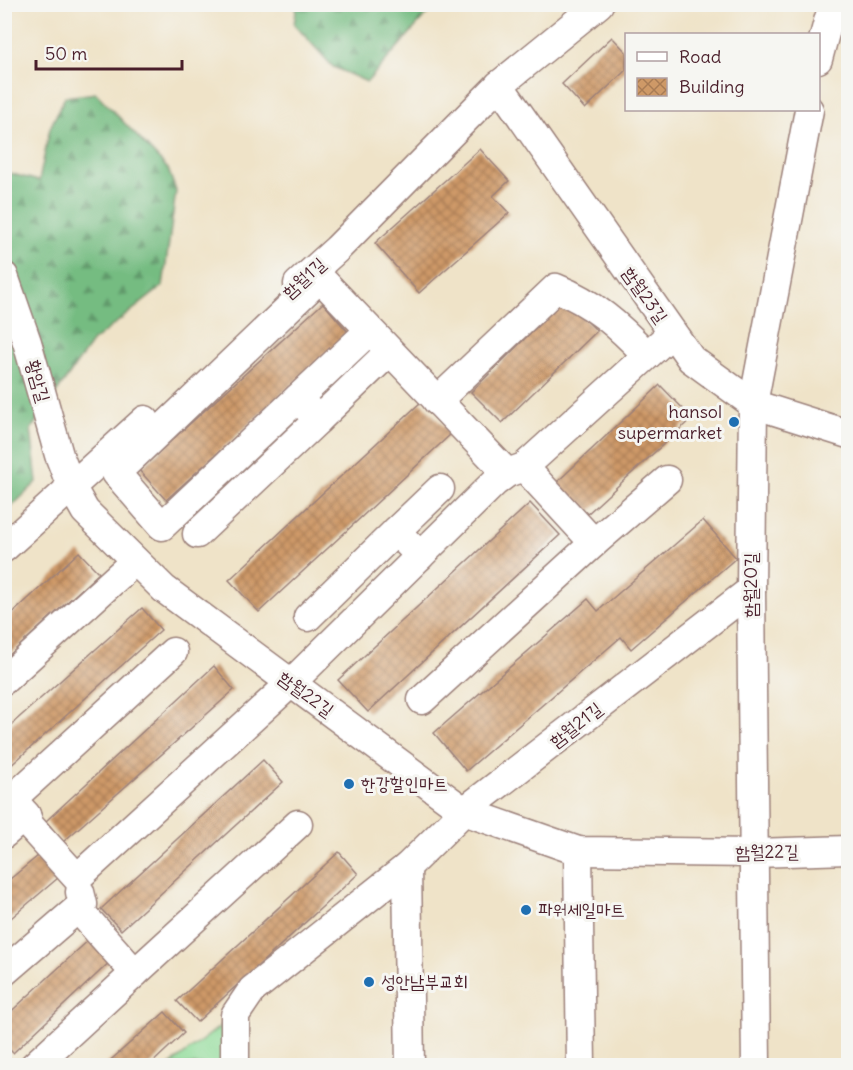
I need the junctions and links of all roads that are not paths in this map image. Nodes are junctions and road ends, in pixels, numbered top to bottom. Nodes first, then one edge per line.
1 (588, 8) edge
2 (833, 14) edge
3 (820, 56) edge
4 (499, 85) junction
5 (809, 111) edge
6 (4, 276) edge
7 (369, 331) junction
8 (672, 333) junction
9 (389, 352) junction
10 (647, 355) junction
11 (298, 398) junction
12 (437, 401) junction
13 (753, 404) junction
14 (318, 420) junction
15 (849, 434) edge
16 (516, 470) junction
17 (667, 480) dead end
18 (70, 486) junction
19 (440, 489) dead end
20 (396, 531) junction
21 (197, 534) dead end
22 (594, 543) junction
23 (4, 548) edge
24 (420, 556) junction
25 (135, 561) junction
26 (751, 590) junction
27 (308, 617) dead end
28 (173, 652) dead end
29 (4, 680) edge
30 (291, 683) junction
31 (423, 700) dead end
32 (14, 801) edge
33 (464, 811) junction
34 (298, 824) dead end
35 (4, 834) edge
36 (849, 850) edge
37 (578, 851) junction
38 (756, 853) junction
39 (407, 867) junction
40 (77, 878) junction
41 (78, 909) junction
42 (4, 972) edge
43 (135, 973) junction
44 (34, 1065) edge
45 (235, 1065) edge
46 (410, 1065) edge
47 (581, 1065) edge
48 (756, 1065) edge

1 - 4 street, 함월1길
2 - 3 street
4 - 8 street, 함월23길
4 - 18 street, 함월1길
5 - 13 street, 함월20길
6 - 18 street, 황암길
7 - 9 street
7 - 11 street
7 - 11 street
8 - 10 street
8 - 13 street, 함월23길
9 - 12 street
9 - 14 street
10 - 12 street
10 - 16 street
11 - 14 street
12 - 16 street
13 - 15 street, 함월23길
13 - 26 street, 함월20길
14 - 21 street
16 - 22 street
16 - 24 street
17 - 22 street
18 - 23 street, 함월1길
18 - 25 street, 함월22길
19 - 20 street
20 - 24 street
20 - 27 street
22 - 31 street
24 - 30 street
25 - 29 street
25 - 30 street, 함월22길
26 - 33 street, 함월21길
26 - 38 street, 함월20길
28 - 32 street
30 - 33 street, 함월22길
30 - 40 street
32 - 35 street
32 - 40 street
33 - 37 street, 함월22길
33 - 39 street, 함월21길
34 - 43 street
36 - 38 street, 함월22길
37 - 38 street, 함월22길
37 - 47 street
38 - 48 street, 함월20길
39 - 45 street, 함월21길
39 - 46 street
40 - 41 street
41 - 42 street
41 - 43 street
43 - 44 street

